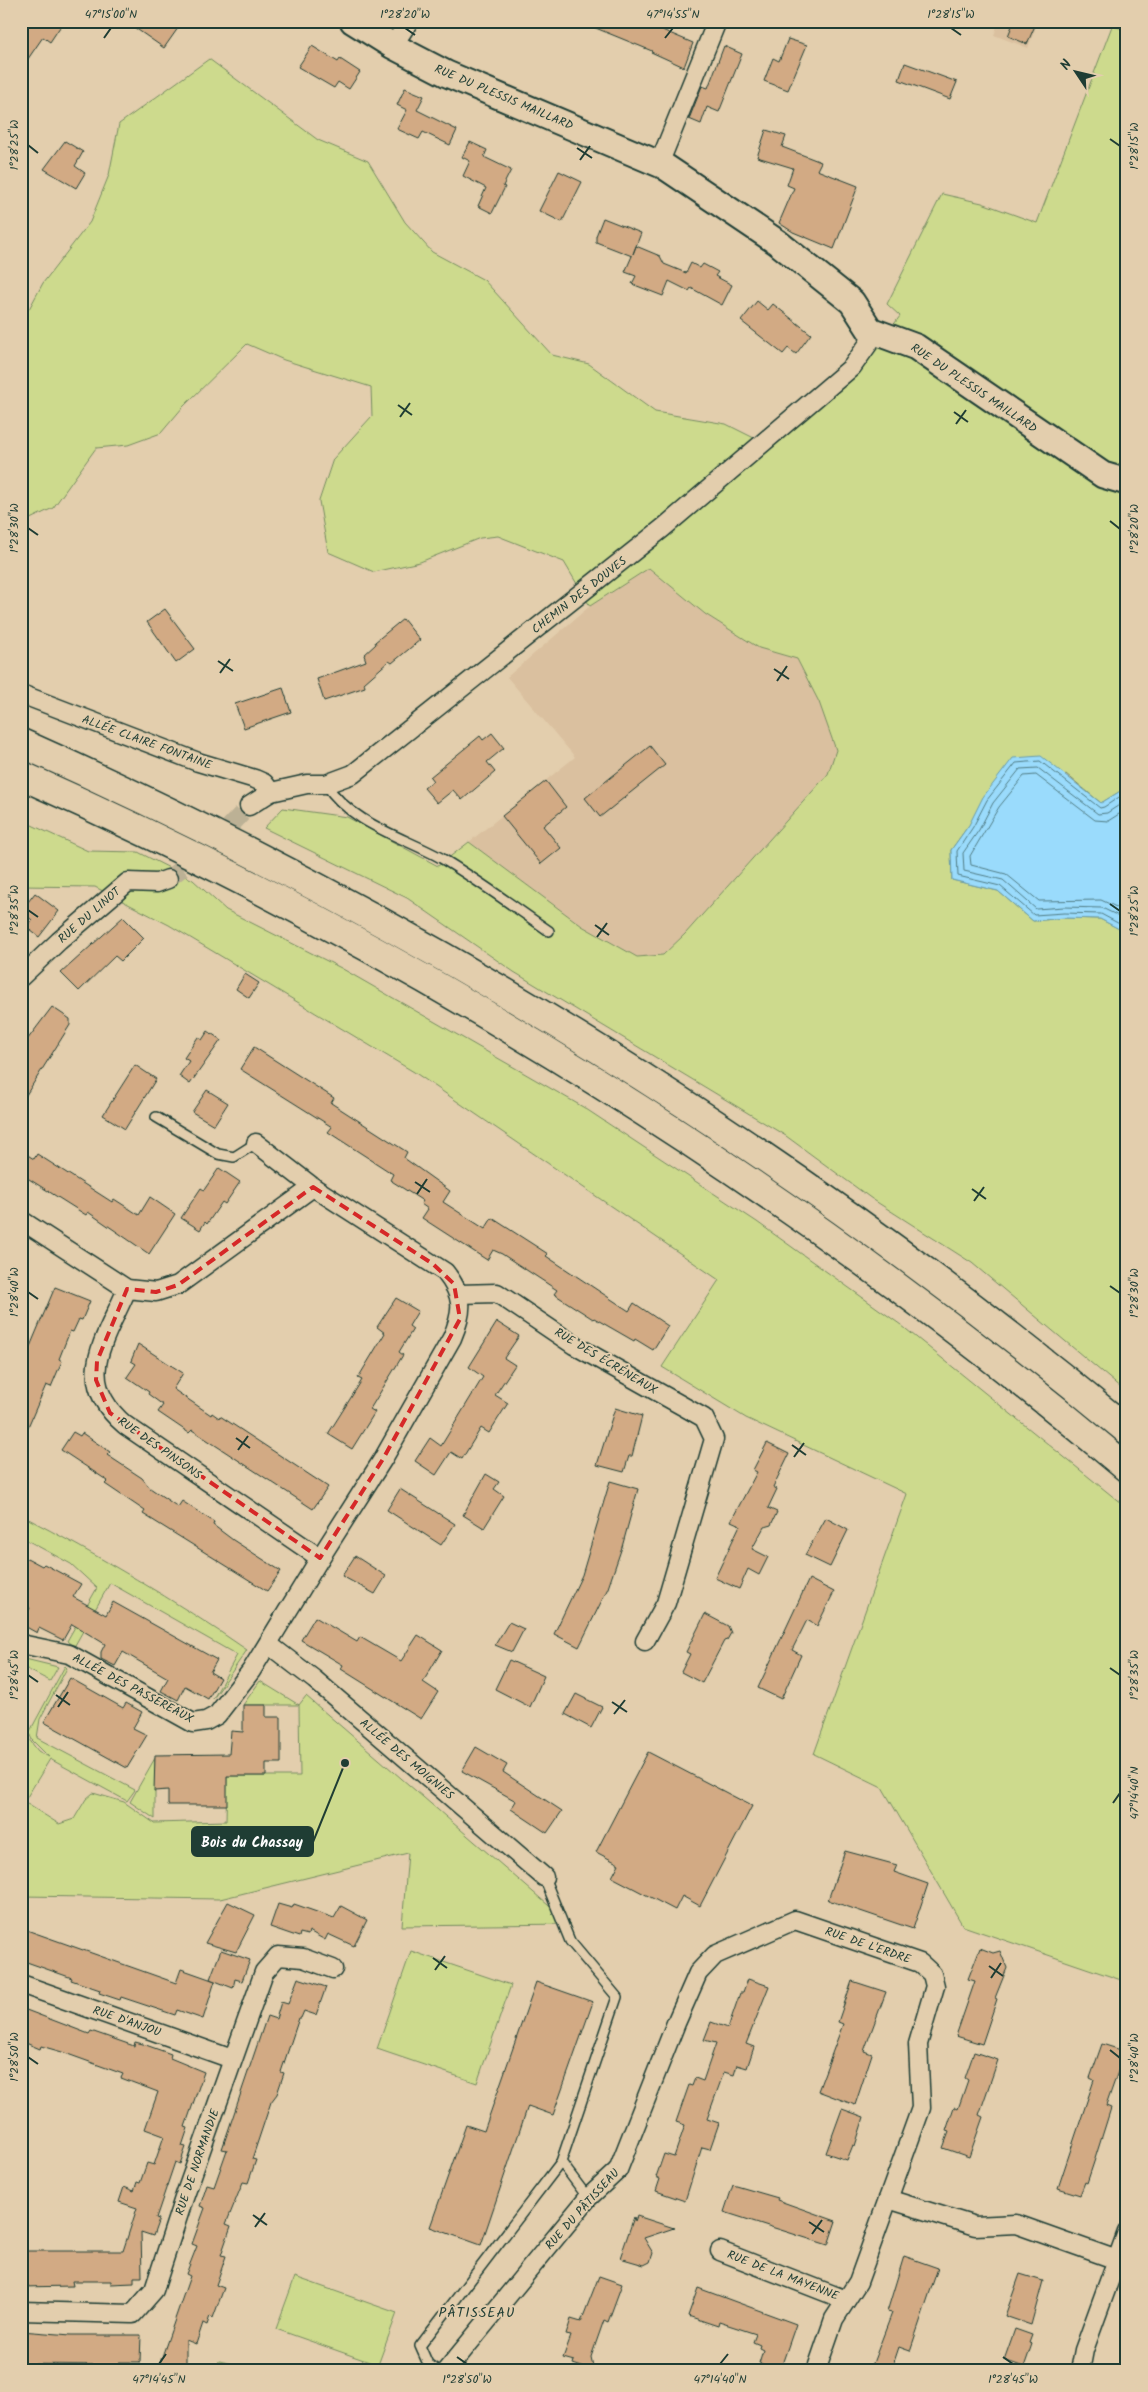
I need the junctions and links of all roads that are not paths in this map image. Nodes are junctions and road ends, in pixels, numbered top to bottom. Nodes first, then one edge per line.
1 (353, 21) edge
2 (409, 21) edge
3 (716, 21) edge
4 (394, 46) junction
5 (659, 164) junction
6 (870, 330) junction
7 (1127, 482) edge
8 (21, 694) edge
9 (21, 743) edge
10 (21, 775) edge
11 (326, 784) junction
12 (271, 792) junction
13 (249, 806) tunnel mouth
14 (168, 879) tunnel mouth
15 (549, 931) dead end
16 (21, 977) edge
17 (156, 1117) dead end
18 (256, 1143) joint
19 (312, 1187) junction
20 (21, 1220) edge
21 (127, 1289) junction
22 (459, 1294) junction
23 (1127, 1430) edge
24 (1127, 1468) edge
25 (320, 1558) junction
26 (645, 1641) dead end
27 (21, 1644) edge
28 (268, 1644) junction
29 (544, 1877) joint
30 (333, 1969) dead end
31 (21, 1984) edge
32 (676, 2023) joint
33 (232, 2059) junction
34 (561, 2162) junction
35 (588, 2198) junction
36 (888, 2199) junction
37 (1127, 2232) edge
38 (720, 2252) dead end
39 (1117, 2260) junction
40 (846, 2300) junction
41 (21, 2311) edge
42 (438, 2371) edge
43 (446, 2371) edge
44 (816, 2371) edge
45 (1080, 2371) edge

1 - 4 street, RUE DU PLESSIS MAILLARD
2 - 4 street
3 - 5 street
4 - 5 street, RUE DU PLESSIS MAILLARD
5 - 6 street, RUE DU PLESSIS MAILLARD
6 - 7 street, RUE DU PLESSIS MAILLARD
6 - 11 street, CHEMIN DES DOUVES
8 - 12 street, ALLÉE CLAIRE FONTAINE
9 - 23 highway
10 - 24 highway
11 - 12 street, CHEMIN DES DOUVES
11 - 15 lane
12 - 13 street, CHEMIN DES DOUVES
14 - 16 street, RUE DU LINOT
17 - 18 lane
18 - 19 street
19 - 21 street
19 - 22 street
20 - 21 street
21 - 25 street, RUE DES PINSONS
22 - 25 street
22 - 26 street, RUE DES ÉCRÉNEAUX
25 - 28 street
27 - 28 street, ALLÉE DES PASSEREAUX
28 - 29 street, ALLÉE DES MOIGNIES
29 - 34 lane
30 - 33 street, RUE DE NORMANDIE
31 - 33 street, RUE D'ANJOU
32 - 35 street, RUE DU PÂTISSEAU
32 - 36 street, RUE DE L'ERDRE
33 - 41 street, RUE DE NORMANDIE
34 - 35 lane
34 - 42 lane
35 - 43 street, RUE DU PÂTISSEAU
36 - 39 street
36 - 40 street, RUE DE L'ERDRE
37 - 39 street
38 - 40 street, RUE DE LA MAYENNE
39 - 45 street
40 - 44 street, RUE DE L'ERDRE

